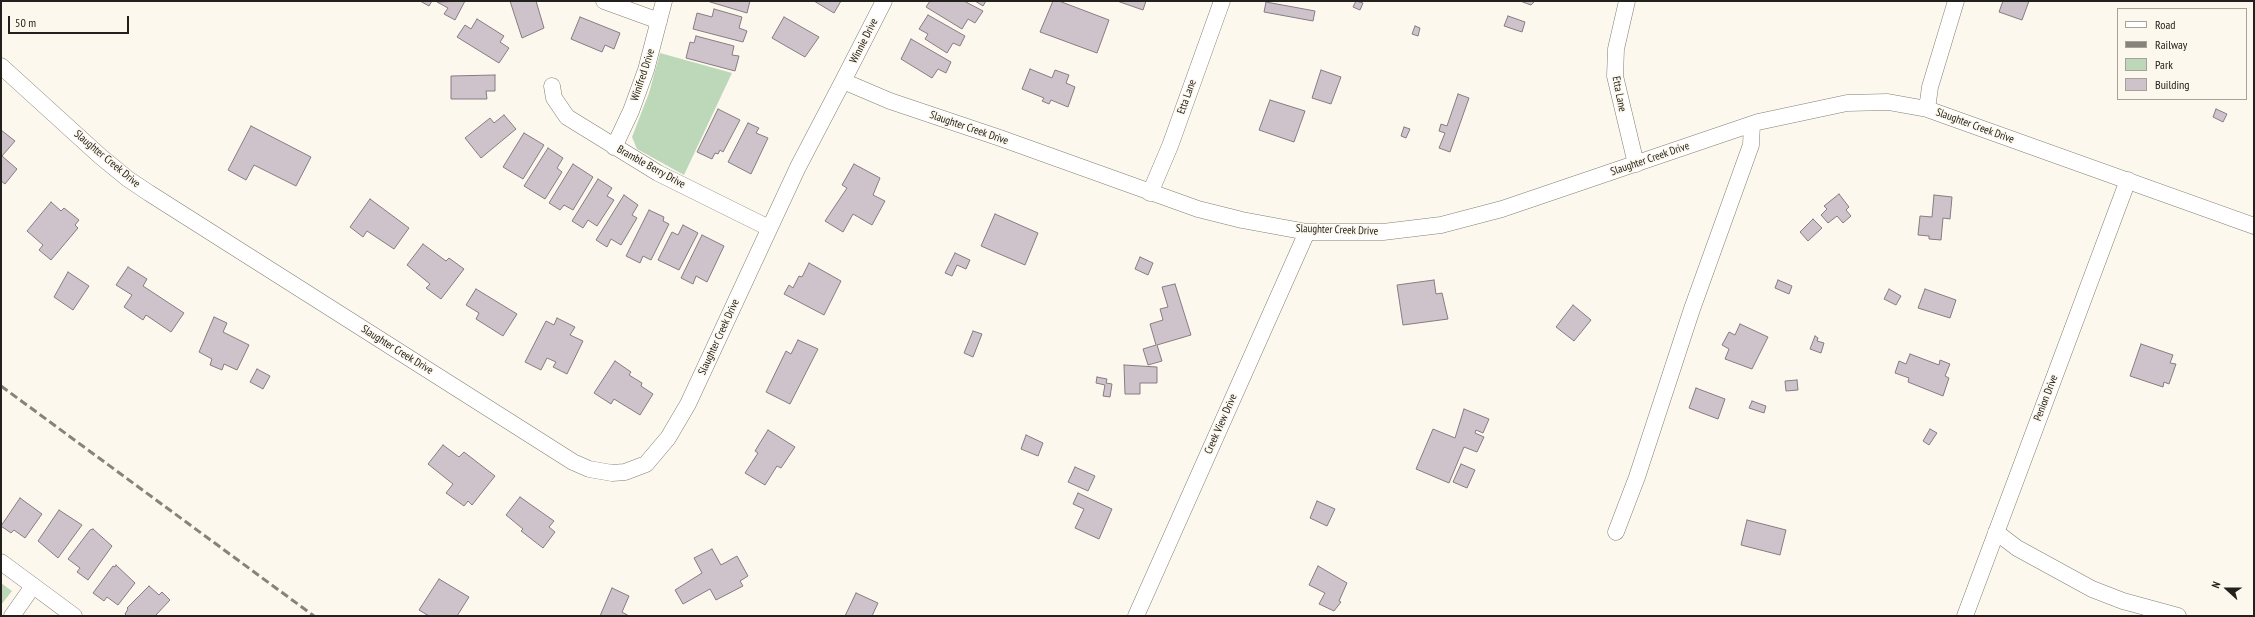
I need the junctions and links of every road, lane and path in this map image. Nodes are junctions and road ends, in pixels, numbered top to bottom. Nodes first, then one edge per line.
1 (604, 1) edge
2 (664, 1) edge
3 (884, 1) edge
4 (1222, 1) edge
5 (1627, 1) edge
6 (1956, 1) edge
7 (659, 21) junction
8 (1, 66) edge
9 (843, 81) junction
10 (552, 86) dead end
11 (1927, 108) junction
12 (1752, 124) junction
13 (614, 147) junction
14 (1636, 164) junction
15 (2128, 180) junction
16 (1150, 193) junction
17 (2254, 226) edge
18 (769, 228) junction
19 (1307, 232) junction
20 (1616, 532) dead end
21 (1996, 532) junction
22 (1, 562) edge
23 (33, 586) junction
24 (12, 616) edge
25 (74, 616) edge
26 (1136, 616) edge
27 (1965, 616) edge
28 (2178, 616) edge

1 - 7 street
2 - 7 street, Winifred Drive
3 - 9 street, Winnie Drive
4 - 16 street, Etta Lane
5 - 14 street, Etta Lane
6 - 11 street
7 - 13 street, Winifred Drive
8 - 18 street, Slaughter Creek Drive
9 - 16 street, Slaughter Creek Drive
9 - 18 street, Slaughter Creek Drive
10 - 13 street, Bramble Berry Drive
11 - 12 street, Slaughter Creek Drive
11 - 15 street, Slaughter Creek Drive
12 - 14 street, Slaughter Creek Drive
12 - 20 street
13 - 18 street, Bramble Berry Drive
14 - 19 street, Slaughter Creek Drive
15 - 17 street, Slaughter Creek Drive
15 - 21 street, Penion Drive
16 - 19 street, Slaughter Creek Drive
19 - 26 street, Creek View Drive
21 - 27 street, Penion Drive
21 - 28 street
22 - 23 street
23 - 24 street
23 - 25 street

